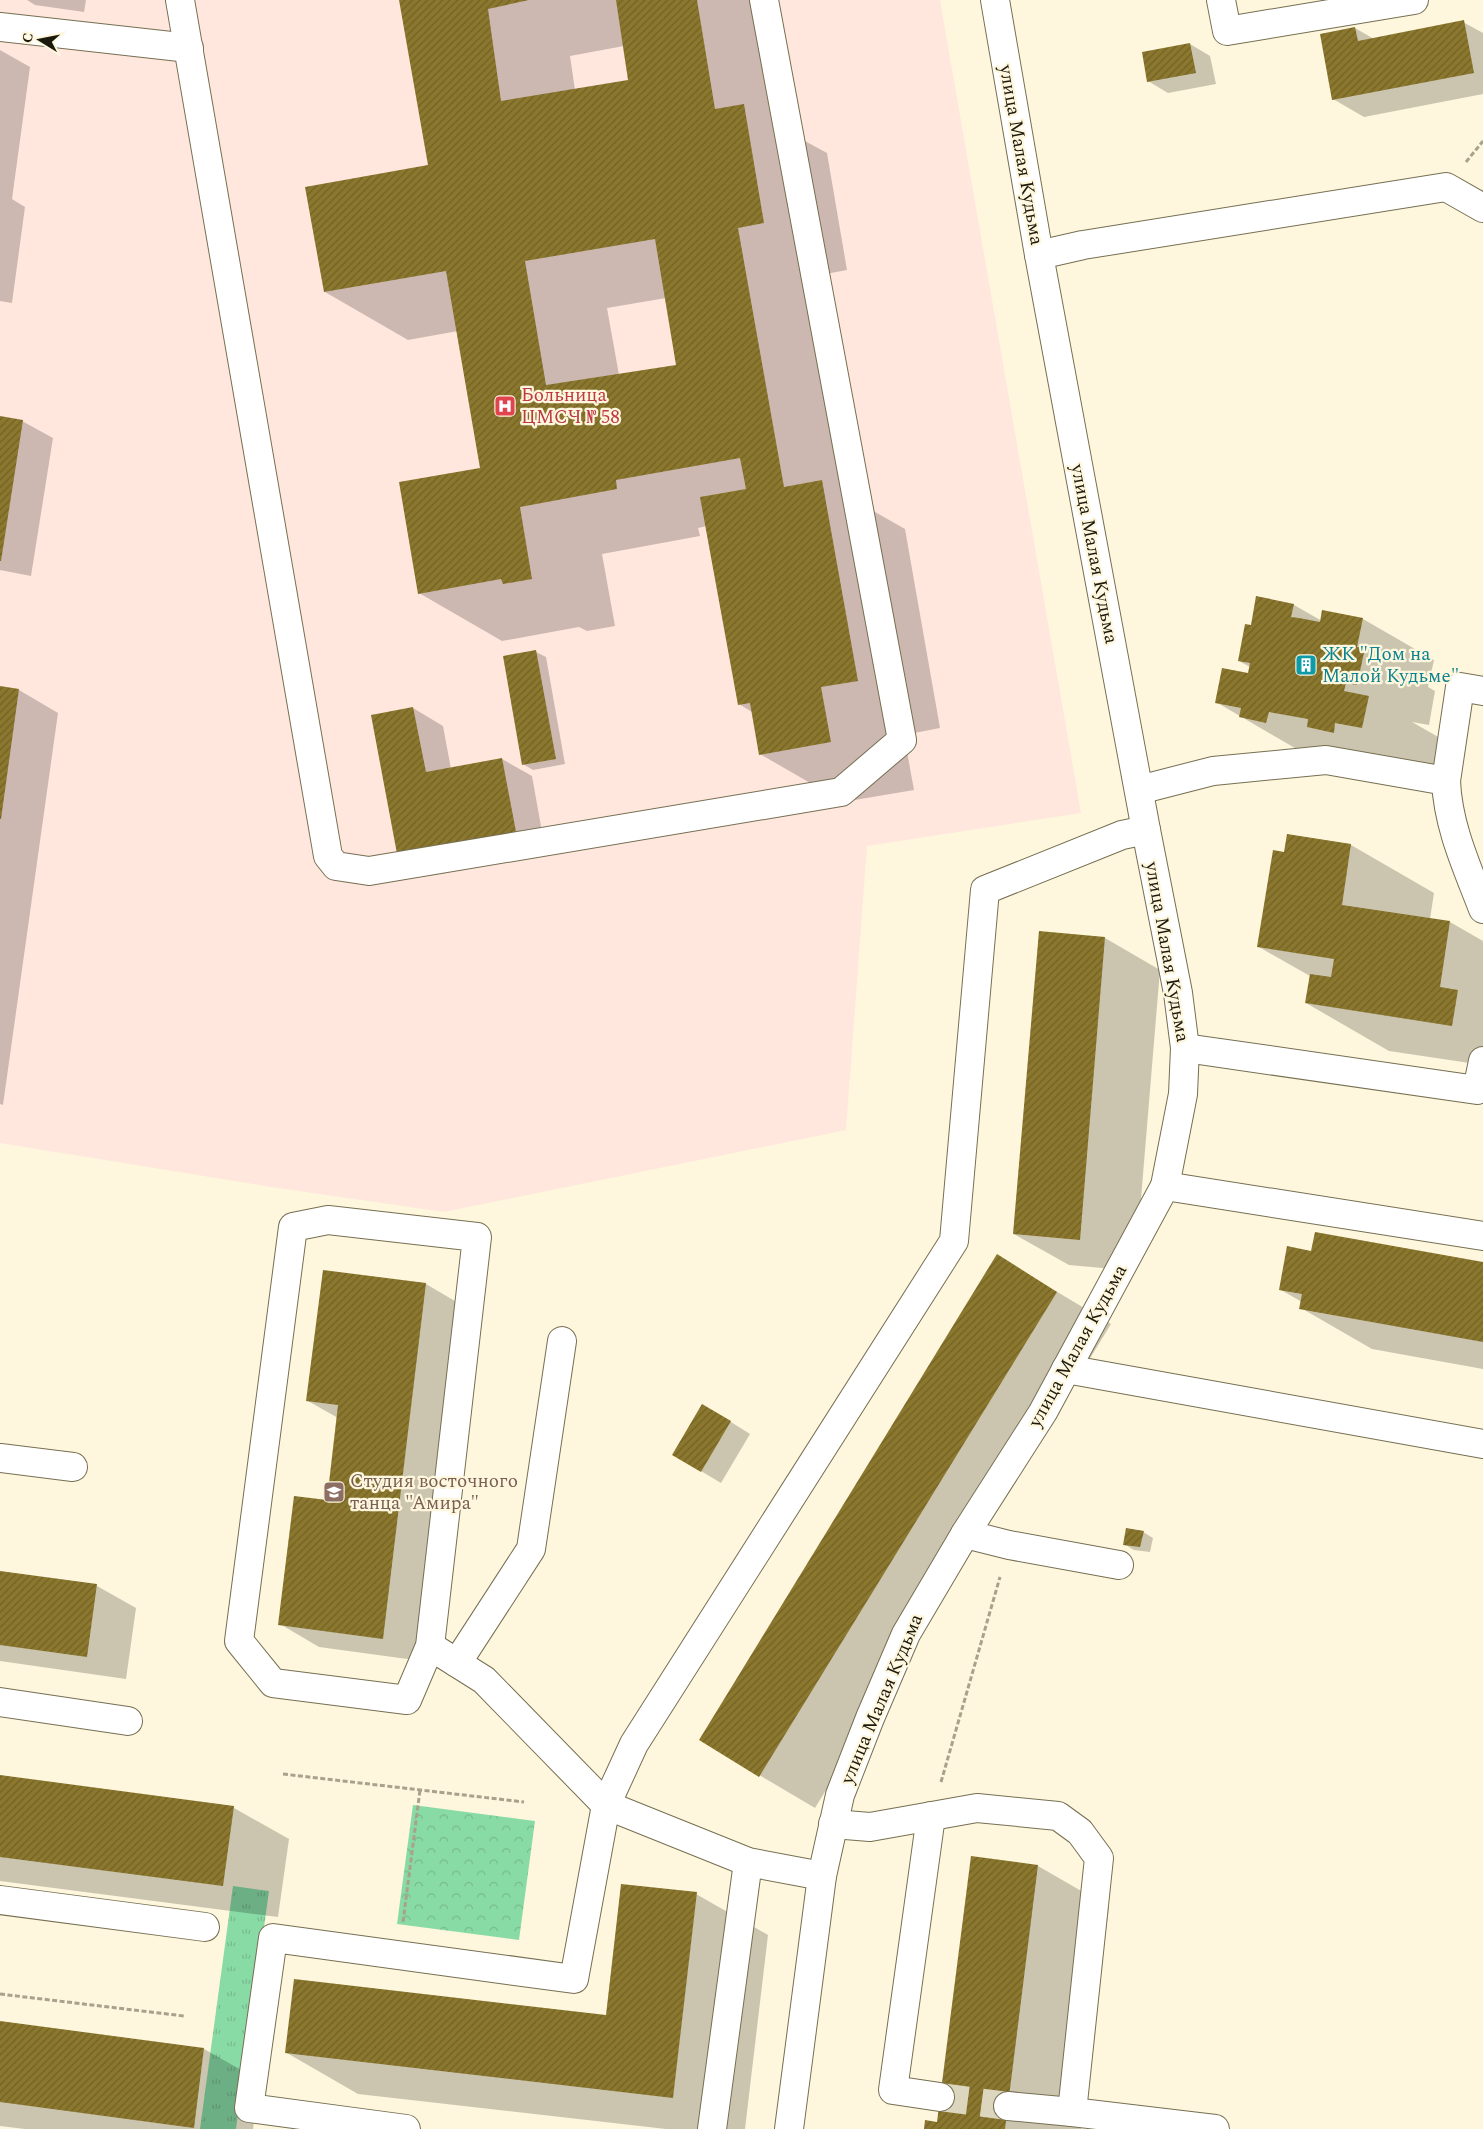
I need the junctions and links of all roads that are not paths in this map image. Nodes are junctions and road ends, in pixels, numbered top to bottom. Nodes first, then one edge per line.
1 (180, 0) edge
2 (764, 0) edge
3 (995, 0) edge
4 (1222, 0) edge
5 (1414, 0) edge
6 (0, 27) edge
7 (189, 48) junction
8 (1483, 208) edge
9 (1038, 255) junction
10 (1483, 691) edge
11 (1446, 781) junction
12 (1138, 790) junction
13 (1146, 830) junction
14 (1483, 909) edge
15 (1185, 1048) junction
16 (1483, 1061) edge
17 (1480, 1090) edge
18 (1165, 1186) junction
19 (1483, 1236) edge
20 (562, 1341) dead end
21 (1066, 1369) junction
22 (1483, 1444) edge
23 (0, 1458) edge
24 (73, 1467) dead end
25 (964, 1534) junction
26 (1119, 1565) dead end
27 (430, 1646) junction
28 (457, 1663) junction
29 (0, 1702) edge
30 (128, 1721) dead end
31 (606, 1805) junction
32 (931, 1816) junction
33 (833, 1824) junction
34 (748, 1862) junction
35 (822, 1876) junction
36 (0, 1900) edge
37 (205, 1927) dead end
38 (940, 2097) tunnel mouth
39 (1008, 2106) tunnel mouth
40 (1072, 2112) junction
41 (406, 2129) edge
42 (712, 2129) edge
43 (789, 2129) edge
44 (1215, 2129) edge

1 - 7 street
2 - 7 street
3 - 9 street, улица Малая Кудьма
4 - 5 street
6 - 7 street
8 - 9 street
9 - 12 street, улица Малая Кудьма
10 - 11 street
11 - 12 street
11 - 14 street
12 - 13 street, улица Малая Кудьма
13 - 15 street, улица Малая Кудьма
13 - 31 street
15 - 17 street
15 - 18 street, улица Малая Кудьма
16 - 17 street
18 - 19 street
18 - 21 street, улица Малая Кудьма
20 - 28 street
21 - 22 street
21 - 25 street, улица Малая Кудьма
23 - 24 street
25 - 26 street
25 - 33 street, улица Малая Кудьма
27 - 27 street
27 - 28 street
28 - 31 street
29 - 30 street
31 - 34 street
31 - 41 street
32 - 33 street
32 - 38 street
32 - 40 street
33 - 35 street, улица Малая Кудьма
34 - 35 street
34 - 42 street
35 - 43 street, улица Малая Кудьма
36 - 37 street
39 - 40 street
40 - 44 street

